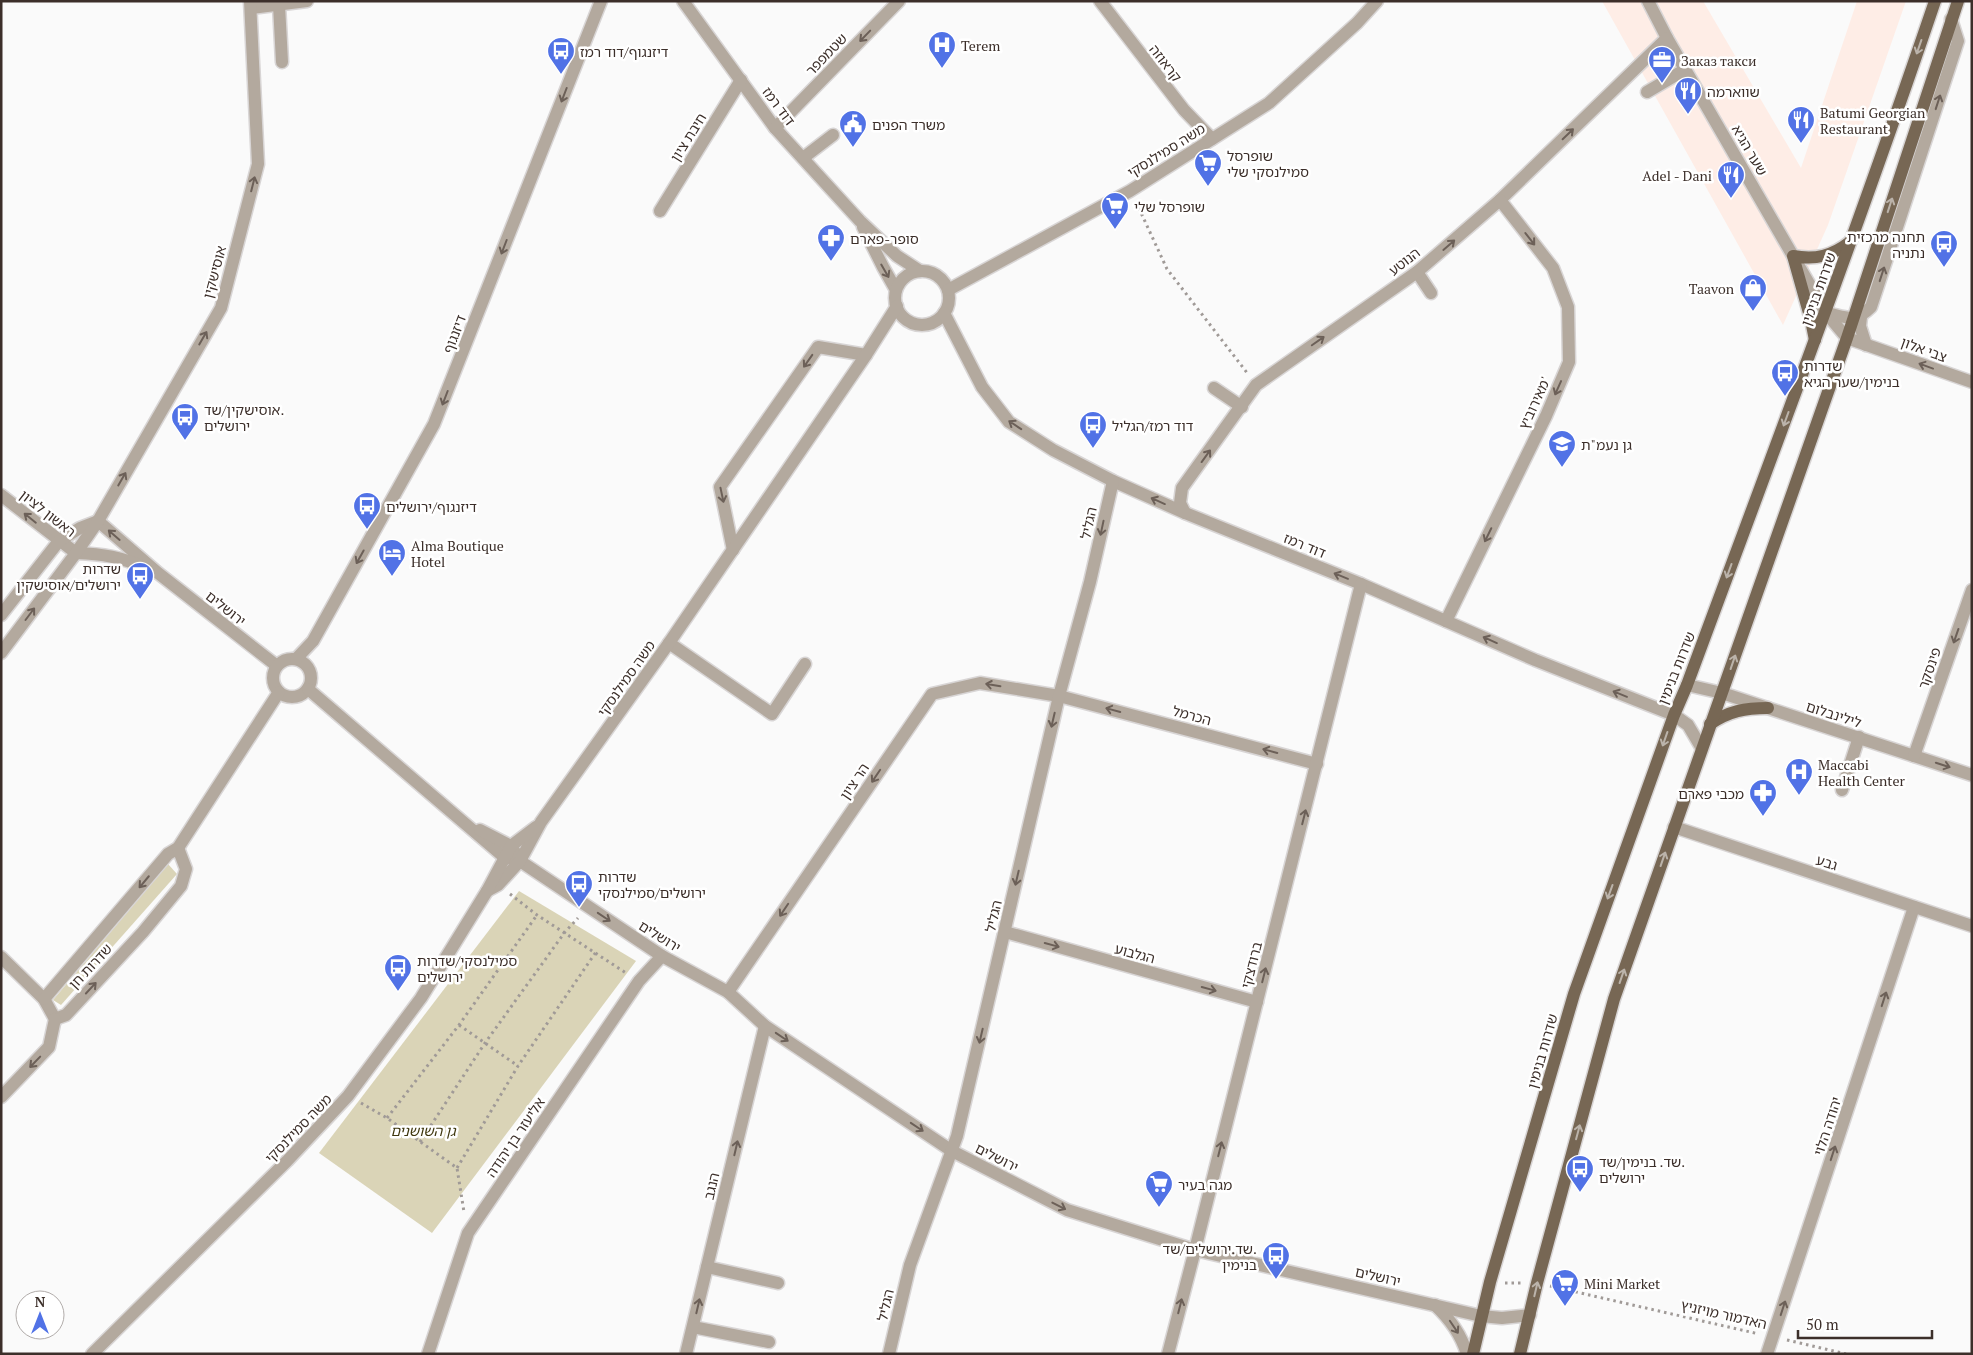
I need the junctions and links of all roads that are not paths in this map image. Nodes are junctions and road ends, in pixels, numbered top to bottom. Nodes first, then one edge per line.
1 (307, 1) edge
2 (601, 1) edge
3 (683, 1) edge
4 (899, 1) edge
5 (1100, 1) edge
6 (1377, 1) edge
7 (1648, 1) edge
8 (1935, 1) edge
9 (1958, 1) edge
10 (251, 5) edge
11 (279, 5) junction
12 (1667, 38) junction
13 (282, 62) dead end
14 (1686, 69) junction
15 (741, 80) junction
16 (1647, 92) dead end
17 (775, 128) junction
18 (833, 135) dead end
19 (1212, 139) junction
20 (803, 158) junction
21 (1500, 200) junction
22 (660, 211) dead end
23 (860, 221) junction
24 (1850, 242) junction
25 (1793, 256) junction
26 (920, 271) junction
27 (1417, 272) junction
28 (896, 290) junction
29 (948, 290) junction
30 (1431, 293) dead end
31 (897, 306) junction
32 (944, 313) junction
33 (1826, 313) junction
34 (1857, 317) junction
35 (1847, 338) junction
36 (1815, 340) junction
37 (1866, 345) junction
38 (866, 355) junction
39 (1972, 382) edge
40 (1214, 388) dead end
41 (1242, 407) junction
42 (1113, 481) junction
43 (1, 495) edge
44 (1185, 513) junction
45 (98, 521) junction
46 (59, 541) junction
47 (733, 550) junction
48 (76, 553) junction
49 (158, 573) junction
50 (1361, 584) junction
51 (1972, 590) edge
52 (1, 615) edge
53 (1446, 621) junction
54 (669, 643) junction
55 (1, 653) edge
56 (296, 659) junction
57 (805, 664) dead end
58 (277, 666) junction
59 (1687, 685) junction
60 (308, 689) junction
61 (279, 692) junction
62 (1722, 693) junction
63 (1059, 696) junction
64 (1768, 708) junction
65 (1674, 715) junction
66 (1710, 724) junction
67 (1859, 737) junction
68 (1701, 747) junction
69 (1914, 756) junction
70 (1317, 764) junction
71 (1972, 775) edge
72 (1842, 790) dead end
73 (459, 820) junction
74 (541, 822) junction
75 (1674, 827) junction
76 (511, 846) junction
77 (178, 848) junction
78 (504, 857) junction
79 (520, 861) junction
80 (493, 888) junction
81 (1914, 907) junction
82 (1972, 926) edge
83 (1005, 932) junction
84 (662, 956) junction
85 (1, 957) edge
86 (728, 992) junction
87 (44, 999) junction
88 (1257, 1002) junction
89 (55, 1019) junction
90 (765, 1026) junction
91 (1, 1097) edge
92 (952, 1151) junction
93 (1195, 1250) junction
94 (707, 1267) junction
95 (778, 1283) dead end
96 (1435, 1304) junction
97 (1530, 1315) junction
98 (1481, 1316) junction
99 (693, 1328) junction
100 (769, 1342) dead end
101 (92, 1354) edge
102 (428, 1354) edge
103 (686, 1354) edge
104 (888, 1354) edge
105 (1168, 1354) edge
106 (1467, 1354) edge
107 (1473, 1354) edge
108 (1520, 1354) edge
109 (1767, 1354) edge

1 - 11 street
2 -> 56 street, דיזנגוף
3 - 15 street, דוד רמז
4 -> 17 street, שטמפפר
5 - 19 street, קראוזה
6 - 19 street, משה סמילנסקי
7 - 12 street, שער הגיא
8 -> 24 main road, שדרות בנימין
34 -> 9 main road
10 - 11 street
45 -> 10 street, אוסישקין
11 - 13 street
12 - 14 street, שער הגיא
21 -> 12 street, הנוטע
14 - 16 street
14 - 25 street, שער הגיא
15 - 17 street, דוד רמז
15 - 22 street, חיבת ציון
17 - 20 street, דוד רמז
18 - 20 street
19 - 29 street, משה סמילנסקי
20 - 23 street, דוד רמז
27 -> 21 street, הנוטע
21 -> 53 street, מאירוביץ'
23 - 26 street, דוד רמז
23 -> 28 street, דוד רמז
24 - 25 main road
24 - 33 main road, שדרות בנימין
25 - 33 street, שער הגיא
25 - 36 main road
26 - 28 street
26 - 29 street
27 - 30 street
41 -> 27 street, הנוטע
28 - 31 street
29 - 32 street
31 - 32 street
31 - 38 street, משה סמילנסקי
42 -> 32 street, דוד רמז
33 - 34 street
33 - 35 street, שער הגיא
33 - 36 main road, שדרות בנימין
34 - 35 main road
34 - 37 street
35 - 37 street, צבי אלון
62 -> 35 main road
36 -> 59 main road, שדרות בנימין
39 -> 37 street, צבי אלון
38 - 47 street, משה סמילנסקי
38 -> 47 street
40 - 41 street
44 -> 41 street, הנוטע
44 -> 42 street, דוד רמז
42 -> 63 street, הגליל
46 -> 43 street, ראשון לציון
50 -> 44 street, דוד רמז
45 - 46 street
45 - 48 street, אוסישקין
49 -> 45 street, ירושלים
46 - 48 street, ראשון לציון
46 - 52 street
47 - 54 street, משה סמילנסקי
48 - 49 street, ירושלים
55 -> 48 street, אוסישקין
49 - 58 street, ירושלים
50 - 53 street, דוד רמז
50 - 70 street, ברודצקי
51 -> 69 street, פינסקר
65 -> 53 street, דוד רמז
54 - 57 street
54 - 74 street, משה סמילנסקי
56 - 58 street
56 - 60 street
58 - 61 street
59 - 62 street, לילינבלום
59 - 65 main road, שדרות בנימין
60 - 61 street
60 - 73 street, ירושלים
61 - 77 street, שדרות חן
62 - 64 street, לילינבלום
62 - 66 main road
70 -> 63 street, הכרמל
63 -> 83 street, הגליל
63 -> 86 street, הר ציון
64 - 66 main road
64 - 67 street, לילינבלום
65 - 68 street, דוד רמז
65 -> 98 main road, שדרות בנימין
66 - 68 main road
67 - 69 street, לילינבלום
67 - 72 street
68 - 75 main road
69 -> 71 street, לילינבלום
88 -> 70 street, ברודצקי
73 - 76 street, ירושלים
73 - 78 street, ירושלים
74 - 76 street, משה סמילנסקי
74 - 79 street, משה סמילנסקי
75 - 81 street, גבע
97 -> 75 main road
76 - 78 street, משה סמילנסקי
76 - 79 street, ירושלים
77 -> 87 street, שדרות חן
89 -> 77 street, שדרות חן
78 - 79 street, ירושלים
78 - 80 street, משה סמילנסקי
79 - 80 street, משה סמילנסקי
79 -> 84 street, ירושלים
80 - 101 street, משה סמילנסקי
81 - 82 street, גבע
109 -> 81 street, יהודה הלוי
83 -> 88 street, הגלבוע
83 -> 92 street, הגליל
84 - 86 street, ירושלים
84 - 102 street, אליעזר בן יהודה
85 - 87 street
86 - 90 street, ירושלים
87 - 89 street
93 -> 88 street, ברודצקי
89 -> 91 street
90 -> 92 street, ירושלים
94 -> 90 street, הנגב
92 -> 93 street, ירושלים
92 - 104 street, הגליל
93 - 96 street, ירושלים
105 -> 93 street, ברודצקי
94 - 95 street
99 -> 94 street, הנגב
96 - 98 street, ירושלים
96 -> 106 street
97 - 98 street, ירושלים
97 - 108 main road
98 - 107 main road, שדרות בנימין
99 - 100 street
99 - 103 street, הנגב

